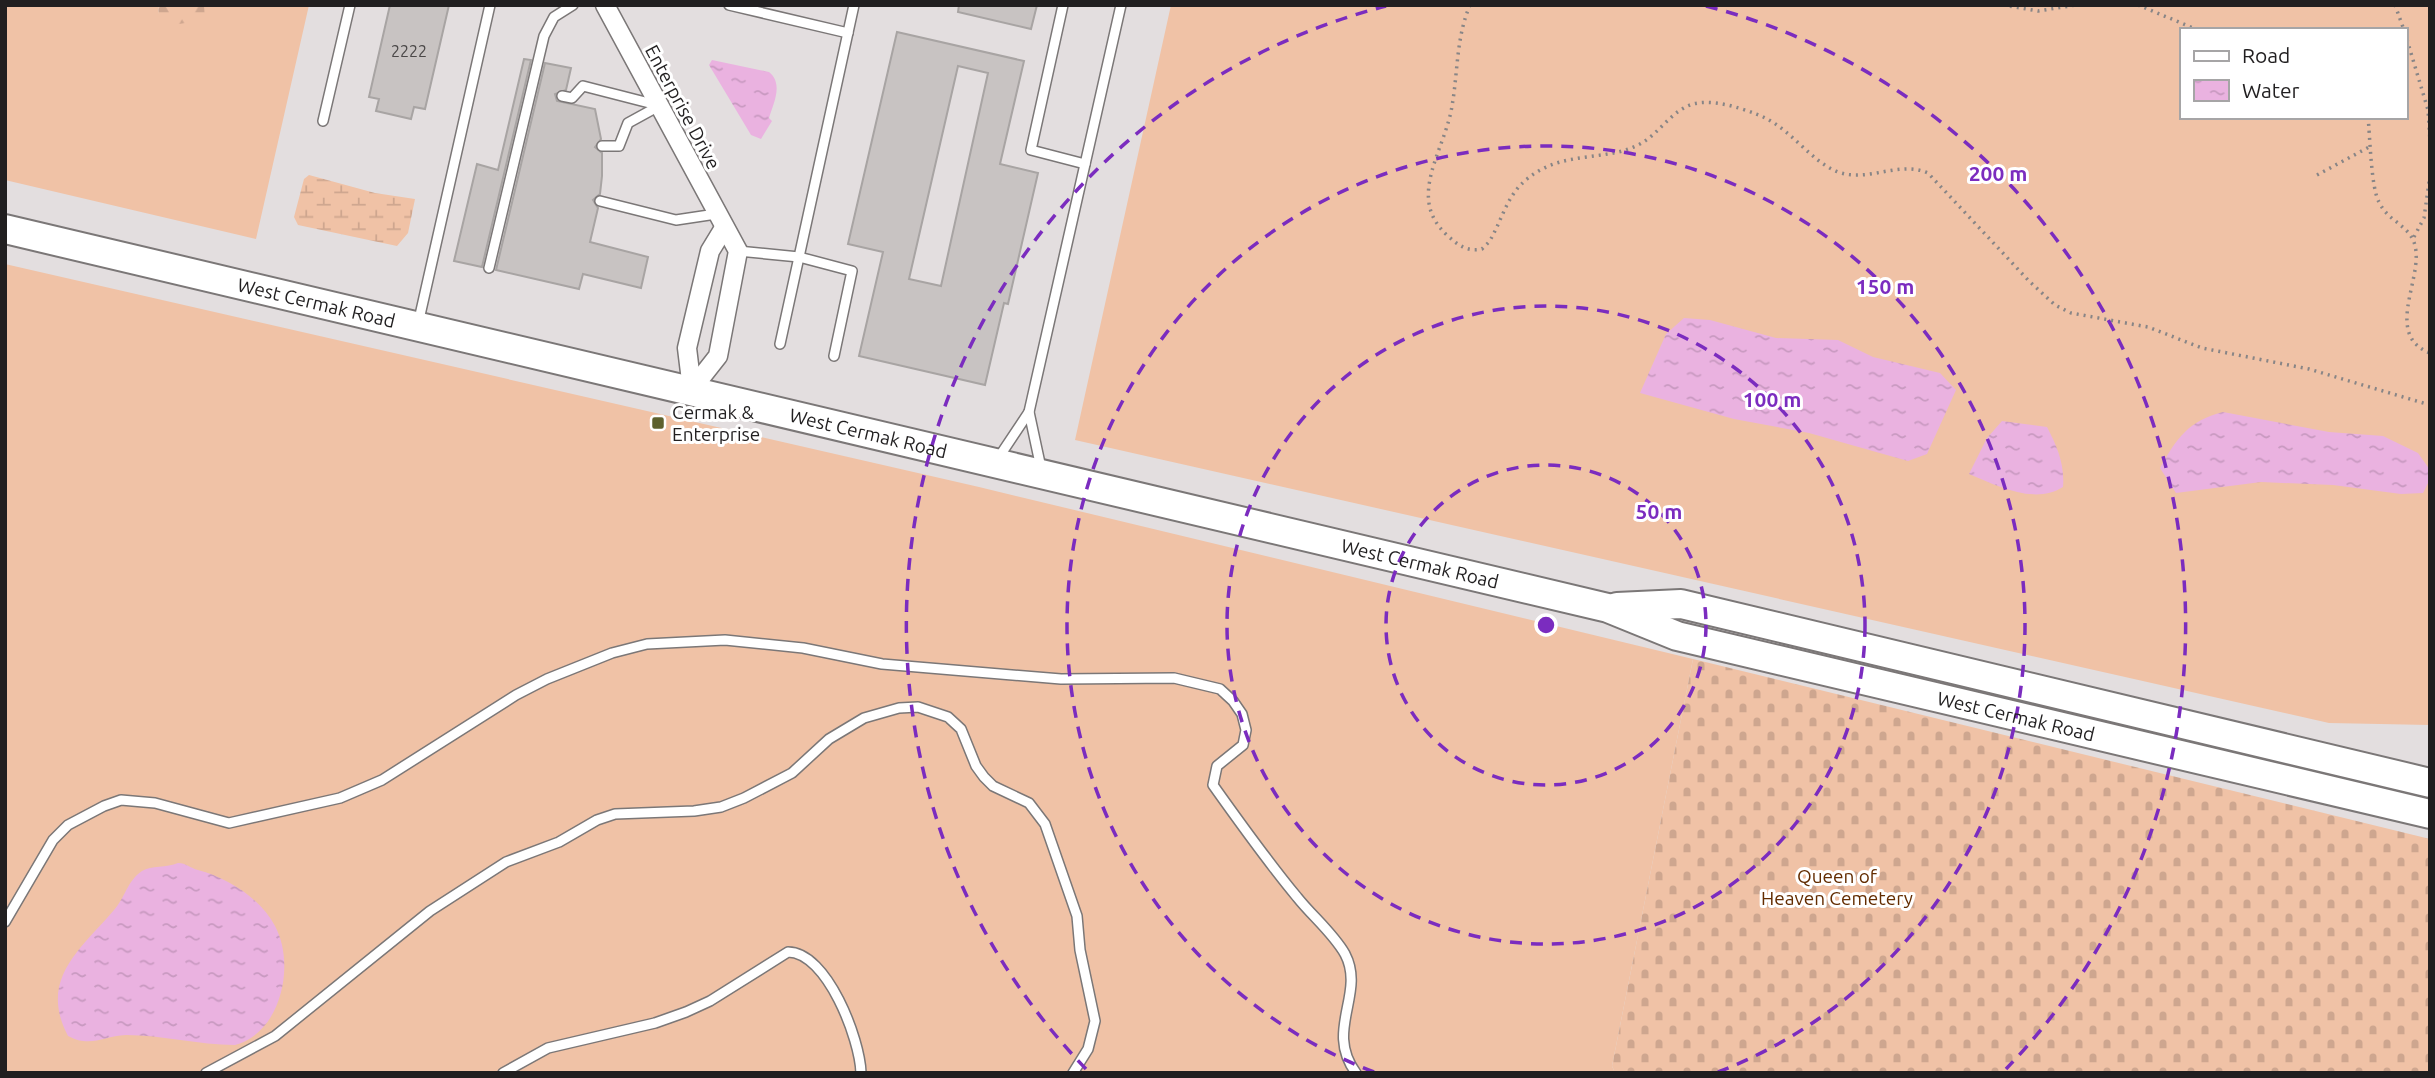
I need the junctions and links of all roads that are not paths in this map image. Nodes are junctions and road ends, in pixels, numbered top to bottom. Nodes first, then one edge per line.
1 (350, 5) edge
2 (490, 5) edge
3 (573, 5) edge
4 (605, 5) edge
5 (729, 5) edge
6 (855, 5) edge
7 (1063, 5) edge
8 (1121, 5) edge
9 (848, 33) junction
10 (562, 96) dead end
11 (659, 106) junction
12 (323, 121) dead end
13 (602, 145) dead end
14 (1085, 164) junction
15 (600, 201) dead end
16 (720, 221) junction
17 (5, 229) edge
18 (738, 251) junction
19 (799, 257) junction
20 (489, 268) dead end
21 (418, 325) junction
22 (780, 344) dead end
23 (834, 356) dead end
24 (692, 389) junction
25 (1029, 412) junction
26 (997, 461) junction
27 (1042, 472) junction
28 (1608, 608) junction
29 (2430, 783) edge
30 (2430, 814) edge
31 (5, 922) edge
32 (206, 1073) edge
33 (503, 1073) edge
34 (861, 1073) edge
35 (1073, 1073) edge
36 (1356, 1073) edge

1 - 12 lane
2 - 21 lane
3 - 20 lane
4 - 11 street, Enterprise Drive
5 - 9 lane
6 - 9 lane
7 - 14 lane
8 - 14 lane
9 - 19 lane
10 - 11 lane
11 - 13 lane
11 - 16 street, Enterprise Drive
14 - 25 lane
15 - 16 lane
16 - 18 street, Enterprise Drive
16 - 24 street
17 - 21 main road, West Cermak Road
18 - 19 lane
18 - 24 street
19 - 22 lane
19 - 23 lane
21 - 24 main road, West Cermak Road
24 - 26 main road, West Cermak Road
25 - 26 lane
25 - 27 lane
26 - 27 main road, West Cermak Road
27 - 28 main road, West Cermak Road
28 - 29 main road, West Cermak Road
28 - 30 main road, West Cermak Road
31 - 36 lane
32 - 35 lane
33 - 34 lane

